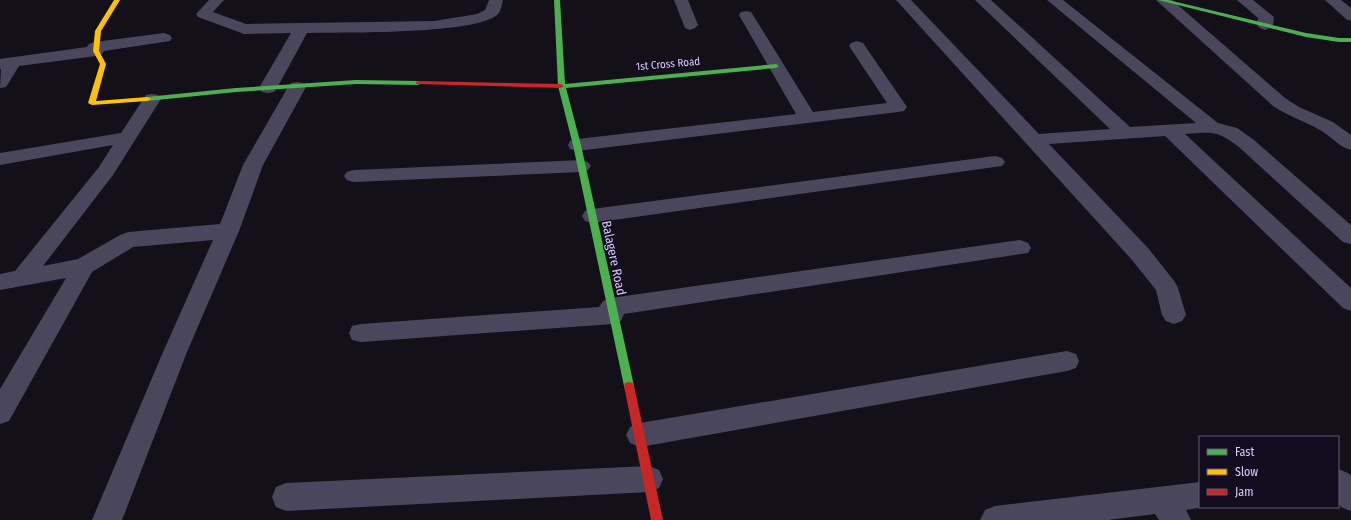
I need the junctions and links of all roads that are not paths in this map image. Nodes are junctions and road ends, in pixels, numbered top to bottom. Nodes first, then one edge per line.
1 (117, 0) edge
2 (217, 0) edge
3 (496, 0) edge
4 (556, 0) edge
5 (681, 0) edge
6 (903, 0) edge
7 (982, 0) edge
8 (1054, 0) edge
9 (1162, 0) edge
10 (1191, 0) edge
11 (1244, 0) edge
12 (1332, 0) edge
13 (746, 14) dead end
14 (1351, 16) edge
15 (1265, 21) junction
16 (690, 25) dead end
17 (301, 28) junction
18 (164, 38) dead end
19 (1351, 40) edge
20 (856, 46) dead end
21 (96, 49) junction
22 (7, 63) edge
23 (776, 66) junction
24 (0, 83) edge
25 (562, 86) junction
26 (297, 87) junction
27 (268, 88) junction
28 (152, 99) junction
29 (808, 117) junction
30 (1212, 127) junction
31 (1170, 130) junction
32 (1126, 133) junction
33 (128, 137) junction
34 (1032, 140) junction
35 (1351, 144) edge
36 (577, 145) junction
37 (0, 159) edge
38 (994, 162) dead end
39 (581, 166) junction
40 (354, 176) dead end
41 (592, 216) junction
42 (228, 231) junction
43 (1351, 238) edge
44 (1020, 248) dead end
45 (84, 266) junction
46 (23, 276) junction
47 (0, 282) edge
48 (1351, 302) edge
49 (612, 311) junction
50 (1174, 315) dead end
51 (361, 333) dead end
52 (1067, 361) dead end
53 (0, 413) edge
54 (640, 435) junction
55 (1351, 476) edge
56 (1339, 478) edge
57 (649, 479) junction
58 (1339, 483) edge
59 (1199, 495) edge
60 (286, 497) dead end
61 (1351, 497) edge
62 (1169, 510) edge
63 (106, 520) edge
64 (657, 520) edge
65 (995, 520) edge

1 - 21 street
2 - 17 street
3 - 17 street
4 - 25 street, Balagere Road
5 - 16 street
6 - 34 street
7 - 32 street
8 - 30 street
9 - 15 street
9 - 35 street
10 - 15 street
11 - 15 street
12 - 14 street
13 - 23 street
15 - 19 street
17 - 27 street
18 - 21 street
20 - 29 street
21 - 22 street
21 - 28 street, 1st Cross Road
22 - 24 street
23 - 25 street, 1st Cross Road
23 - 29 street
25 - 26 street, 1st Cross Road
25 - 36 street, Balagere Road
26 - 27 street, 1st Cross Road
26 - 42 street
27 - 28 street, 1st Cross Road
28 - 33 street
29 - 36 street
30 - 31 street
30 - 43 street
31 - 32 street
31 - 48 street
32 - 34 street
33 - 37 street
33 - 46 street
34 - 50 street
36 - 39 street, Balagere Road
38 - 41 street
39 - 40 street
39 - 41 street, Balagere Road
41 - 49 street, Balagere Road
42 - 45 street
42 - 63 street
44 - 49 street
45 - 46 street
45 - 53 street
46 - 47 street
49 - 51 street
49 - 54 street, Balagere Road
52 - 54 street
54 - 57 street, Balagere Road
55 - 56 street
57 - 60 street
57 - 64 street, Balagere Road
58 - 61 street
59 - 62 street
62 - 65 street

